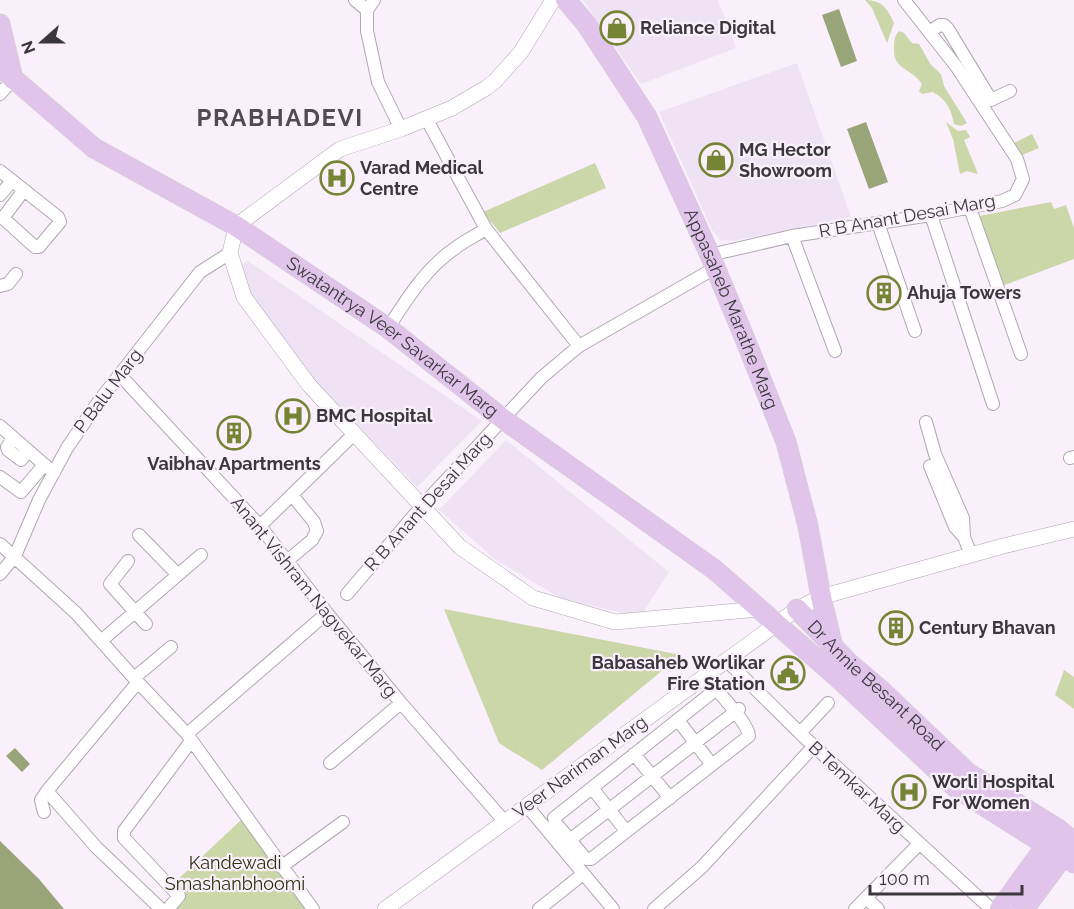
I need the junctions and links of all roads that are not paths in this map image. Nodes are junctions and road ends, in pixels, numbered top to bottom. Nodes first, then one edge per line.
1 (355, 0) edge
2 (553, 0) edge
3 (566, 0) edge
4 (904, 0) edge
5 (371, 5) edge
6 (0, 24) edge
7 (929, 32) junction
8 (6, 73) edge
9 (1010, 91) dead end
10 (0, 94) edge
11 (426, 118) junction
12 (401, 129) junction
13 (0, 171) edge
14 (12, 181) junction
15 (24, 190) junction
16 (0, 195) edge
17 (970, 208) junction
18 (931, 214) junction
19 (878, 223) junction
20 (236, 226) junction
21 (486, 229) junction
22 (792, 236) junction
23 (230, 253) junction
24 (713, 262) junction
25 (16, 274) dead end
26 (0, 286) edge
27 (388, 328) junction
28 (915, 332) dead end
29 (579, 346) junction
30 (835, 351) dead end
31 (1021, 354) dead end
32 (119, 374) junction
33 (993, 404) dead end
34 (503, 419) junction
35 (926, 422) dead end
36 (0, 426) edge
37 (354, 434) junction
38 (930, 466) dead end
39 (49, 469) junction
40 (0, 477) edge
41 (292, 495) junction
42 (422, 506) junction
43 (260, 526) junction
44 (1074, 529) edge
45 (326, 532) dead end
46 (139, 535) dead end
47 (964, 537) junction
48 (0, 544) edge
49 (201, 555) dead end
50 (971, 555) junction
51 (15, 556) junction
52 (128, 561) dead end
53 (288, 563) junction
54 (0, 574) edge
55 (178, 575) junction
56 (347, 594) dead end
57 (821, 597) junction
58 (759, 609) junction
59 (797, 609) junction
60 (135, 612) junction
61 (327, 614) junction
62 (146, 624) dead end
63 (775, 624) junction
64 (101, 641) junction
65 (171, 647) dead end
66 (833, 647) junction
67 (727, 661) junction
68 (136, 680) junction
69 (828, 703) dead end
70 (400, 704) junction
71 (737, 710) junction
72 (678, 720) junction
73 (800, 733) junction
74 (189, 738) junction
75 (695, 742) junction
76 (814, 746) junction
77 (634, 754) junction
78 (330, 763) dead end
79 (712, 765) junction
80 (652, 776) junction
81 (592, 788) junction
82 (47, 791) junction
83 (670, 798) junction
84 (527, 806) junction
85 (609, 809) junction
86 (44, 812) dead end
87 (343, 822) dead end
88 (505, 822) junction
89 (1058, 830) junction
90 (627, 831) junction
91 (566, 843) junction
92 (919, 844) junction
93 (1045, 846) junction
94 (1071, 851) edge
95 (281, 867) junction
96 (583, 874) junction
97 (866, 898) junction
98 (161, 909) edge
99 (168, 909) edge
100 (313, 909) edge
101 (385, 909) edge
102 (539, 909) edge
103 (613, 909) edge
104 (654, 909) edge
105 (855, 909) edge
106 (878, 909) edge
107 (991, 909) edge
108 (1000, 909) edge
109 (1024, 909) edge

1 - 5 street
2 - 11 street
3 - 24 main road, Appasaheb Marathe Marg
4 - 7 street, R B Anant Desai Marg
5 - 12 street
6 - 8 main road
7 - 9 street
7 - 17 street, R B Anant Desai Marg
8 - 10 street
8 - 20 main road, Swatantrya Veer Savarkar Marg
11 - 12 street
11 - 21 street
12 - 20 street
13 - 14 street
14 - 15 street
14 - 16 street
15 - 15 street
17 - 18 street, R B Anant Desai Marg
17 - 31 street
18 - 19 street, R B Anant Desai Marg
18 - 33 street
19 - 22 street, R B Anant Desai Marg
19 - 28 street
20 - 23 street
20 - 27 main road, Swatantrya Veer Savarkar Marg
21 - 27 street
21 - 29 street
22 - 24 street, R B Anant Desai Marg
22 - 30 street
23 - 32 street, P Balu Marg
23 - 37 street
24 - 29 street, R B Anant Desai Marg
24 - 57 main road, Appasaheb Marathe Marg
25 - 26 street
27 - 34 main road, Swatantrya Veer Savarkar Marg
29 - 34 street, R B Anant Desai Marg
32 - 39 street, P Balu Marg
32 - 43 street, Anant Vishram Nagvekar Marg
34 - 42 street, R B Anant Desai Marg
34 - 58 main road, Swatantrya Veer Savarkar Marg
35 - 47 street
36 - 39 street
37 - 41 street
37 - 42 street
38 - 47 street
39 - 40 street
39 - 51 street, P Balu Marg
41 - 43 street
41 - 53 street
42 - 56 street, R B Anant Desai Marg
42 - 58 street
43 - 53 street, Anant Vishram Nagvekar Marg
44 - 50 street, Veer Nariman Marg
45 - 53 street
46 - 55 street
47 - 50 street
48 - 51 street
49 - 55 street
50 - 57 street, Veer Nariman Marg
51 - 54 street, P Balu Marg
51 - 64 street
52 - 60 street
53 - 61 street, Anant Vishram Nagvekar Marg
55 - 60 street
57 - 59 street, Veer Nariman Marg
57 - 66 main road, Appasaheb Marathe Marg
58 - 63 main road, Swatantrya Veer Savarkar Marg
59 - 63 street, Veer Nariman Marg
59 - 66 main road, Dr Annie Besant Road
60 - 62 street
60 - 64 street
61 - 70 street, Anant Vishram Nagvekar Marg
61 - 74 street
63 - 67 street, Veer Nariman Marg
63 - 93 main road, Dr Annie Besant Road
64 - 68 street
65 - 68 street
66 - 89 main road, Dr Annie Besant Road
67 - 73 street, B Temkar Marg
67 - 84 street, Veer Nariman Marg
68 - 74 street
68 - 82 street
69 - 73 street
70 - 78 street
70 - 88 street, Anant Vishram Nagvekar Marg
71 - 72 street
71 - 75 street
71 - 79 street
72 - 75 street
72 - 77 street
73 - 76 street, B Temkar Marg
74 - 95 street
74 - 99 street
75 - 79 street
75 - 80 street
76 - 92 street, B Temkar Marg
76 - 104 street
77 - 80 street
77 - 81 street
79 - 83 street
80 - 83 street
80 - 85 street
81 - 85 street
81 - 91 street
82 - 86 street
82 - 98 street
83 - 90 street
84 - 88 street, Veer Nariman Marg
84 - 91 street
85 - 90 street
85 - 91 street
87 - 95 street
88 - 101 street, Veer Nariman Marg
89 - 93 main road
89 - 94 main road, Dr Annie Besant Road
90 - 91 street
91 - 96 street
92 - 97 street
92 - 107 street, B Temkar Marg
93 - 94 main road, Dr Annie Besant Road
93 - 108 main road
94 - 109 main road
95 - 100 street
96 - 102 street
96 - 103 street
97 - 105 street
97 - 106 street

